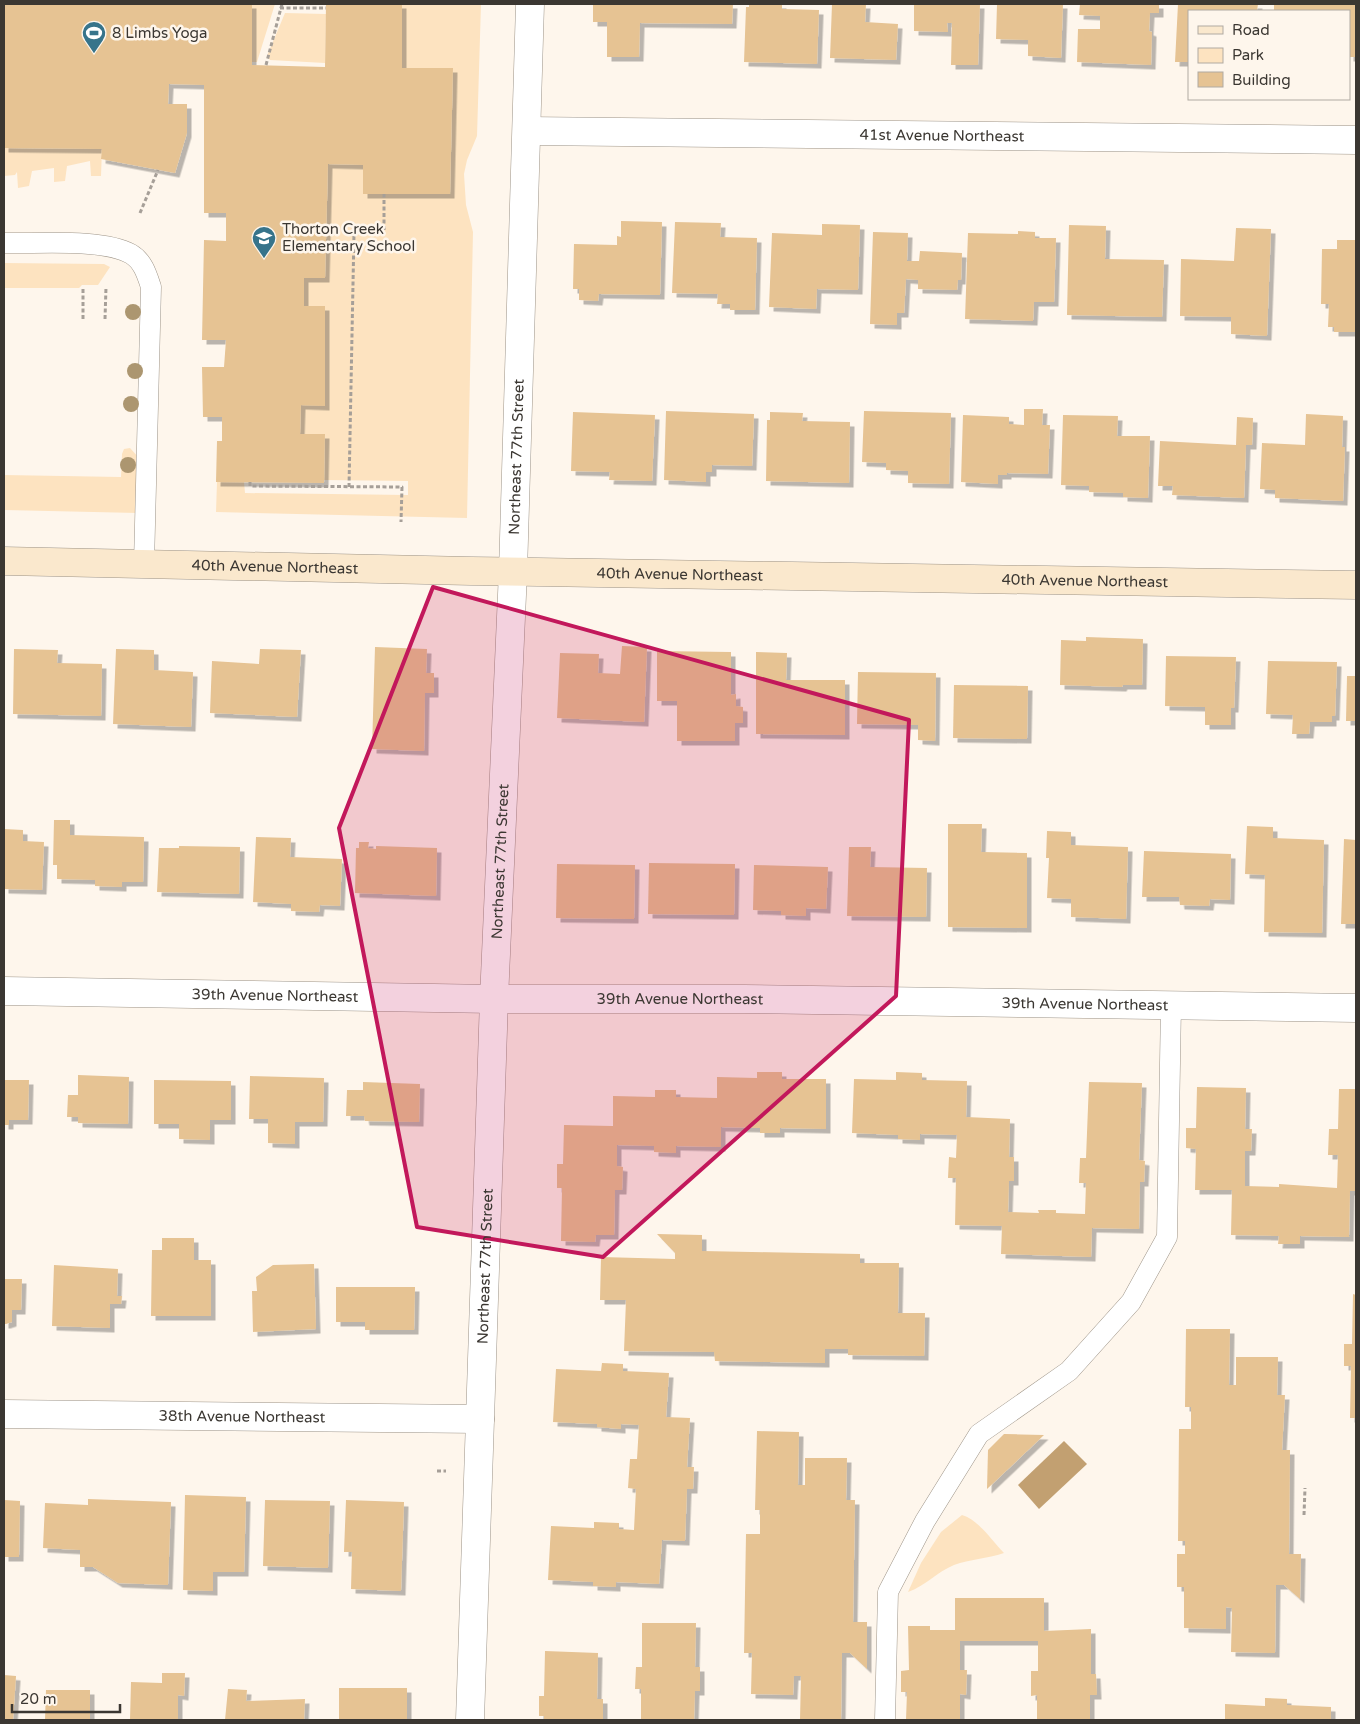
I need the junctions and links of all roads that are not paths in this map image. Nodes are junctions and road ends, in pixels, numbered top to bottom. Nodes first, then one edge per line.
1 (530, 4) edge
2 (527, 131) junction
3 (1356, 140) edge
4 (4, 243) edge
5 (4, 561) edge
6 (144, 564) junction
7 (513, 572) junction
8 (1356, 584) edge
9 (4, 991) edge
10 (494, 999) junction
11 (1171, 1006) junction
12 (1356, 1008) edge
13 (4, 1414) edge
14 (480, 1419) junction
15 (470, 1720) edge
16 (885, 1720) edge

1 - 2 street, Northeast 77th Street
2 - 3 street, 41st Avenue Northeast
2 - 7 street, Northeast 77th Street
4 - 6 lane
5 - 6 street, 40th Avenue Northeast
6 - 7 street, 40th Avenue Northeast
7 - 8 street, 40th Avenue Northeast
7 - 10 street, Northeast 77th Street
9 - 10 street, 39th Avenue Northeast
10 - 11 street, 39th Avenue Northeast
10 - 14 street, Northeast 77th Street
11 - 12 street, 39th Avenue Northeast
11 - 16 lane
13 - 14 street, 38th Avenue Northeast
14 - 15 street, Northeast 77th Street

